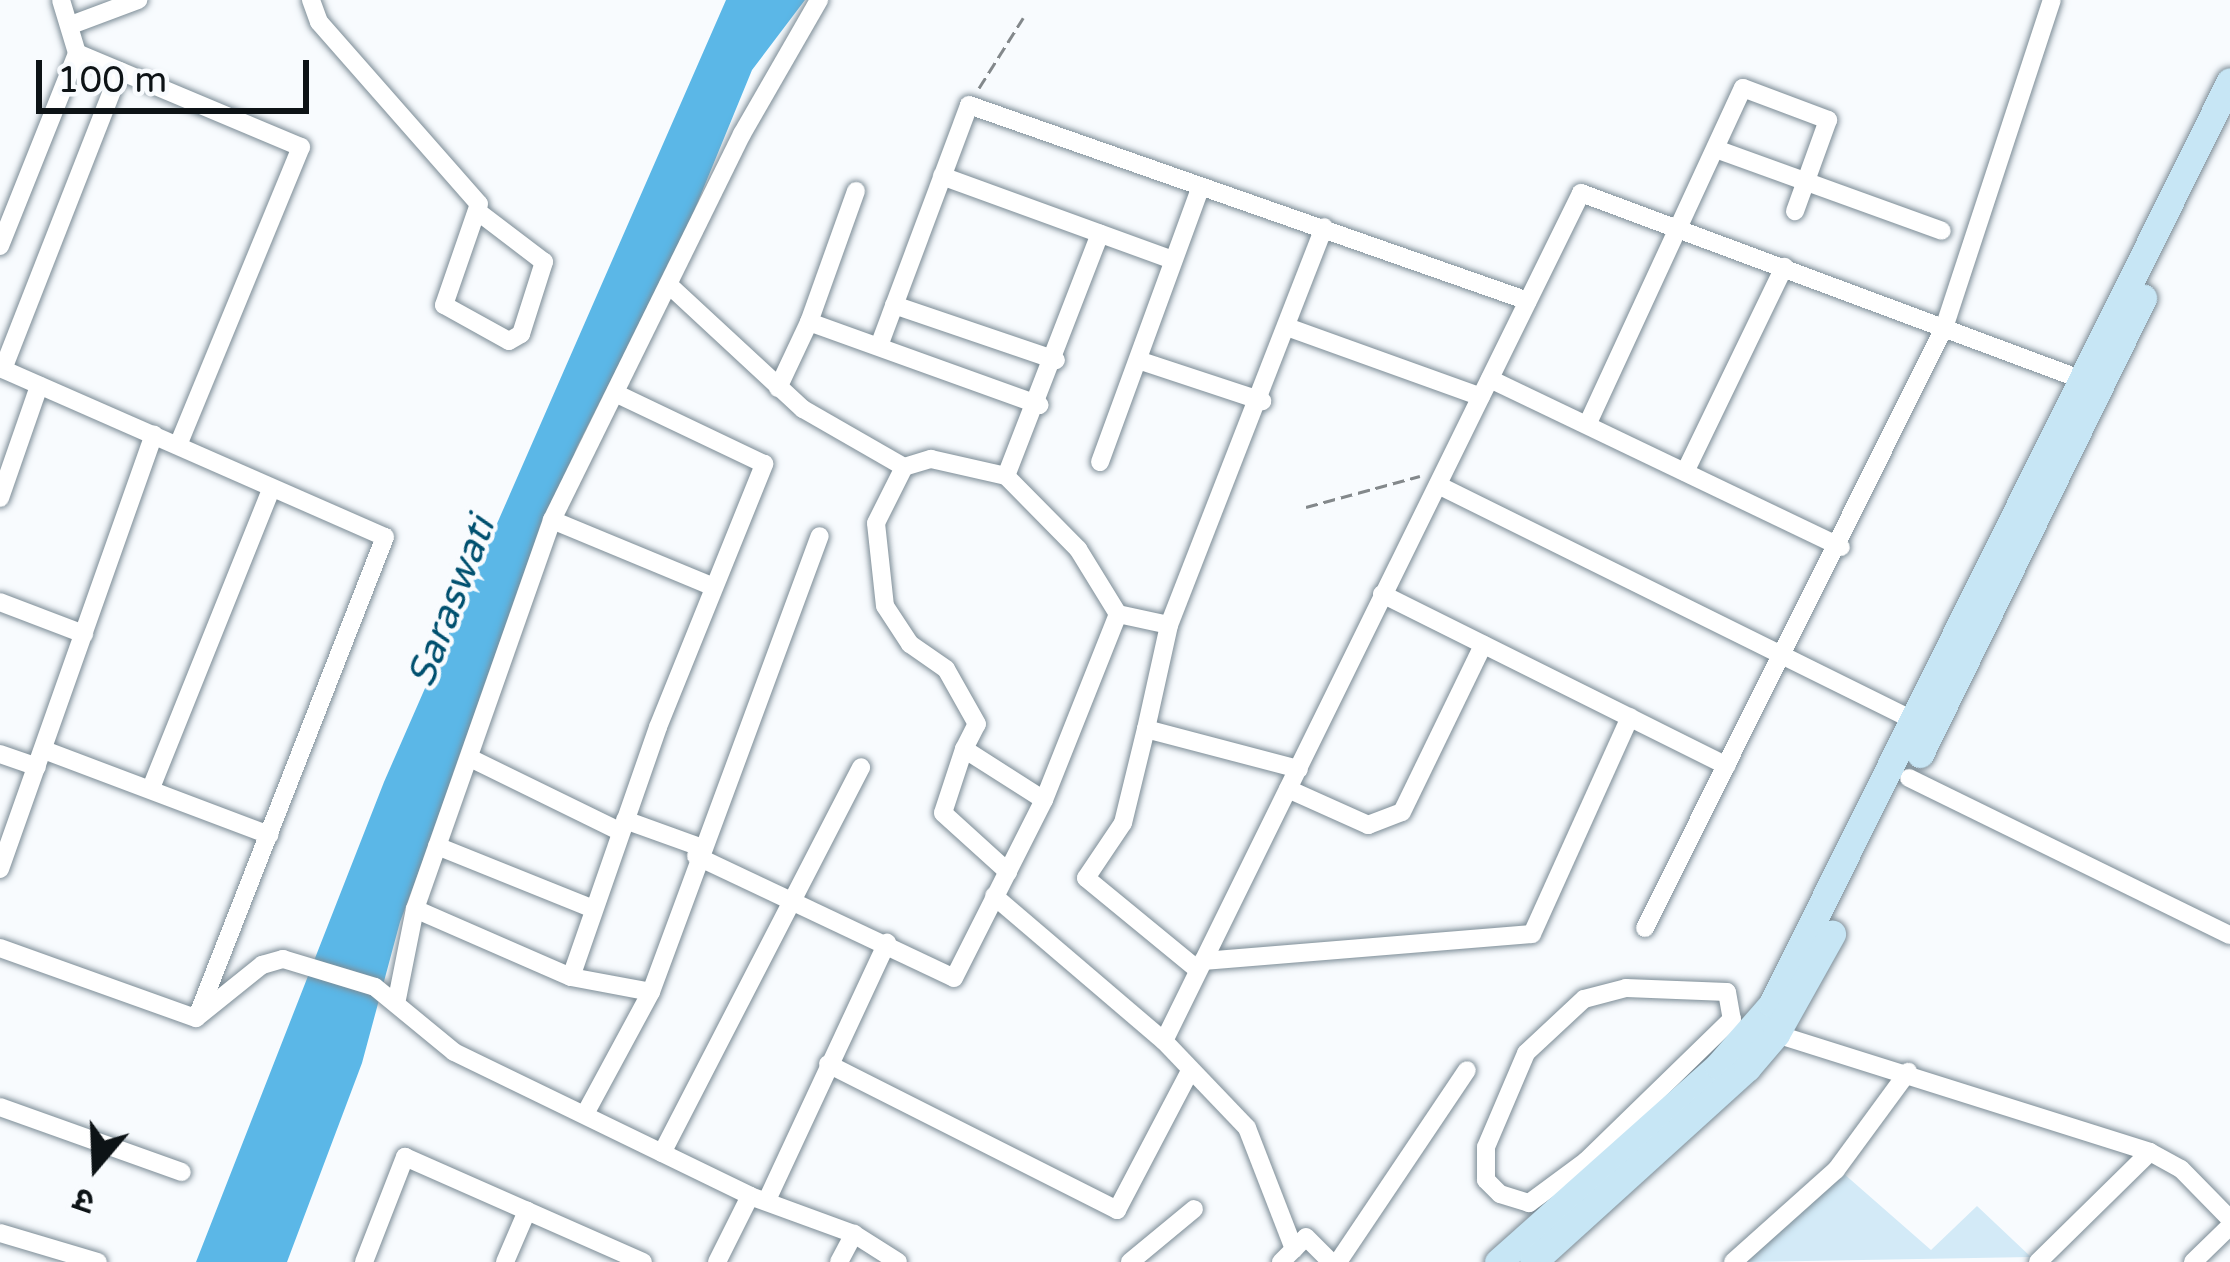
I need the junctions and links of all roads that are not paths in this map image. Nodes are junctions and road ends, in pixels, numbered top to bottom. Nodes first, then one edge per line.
1 (61, 0) edge
2 (138, 0) edge
3 (311, 0) edge
4 (819, 0) edge
5 (2052, 0) edge
6 (71, 25) junction
7 (77, 52) junction
8 (120, 70) junction
9 (2230, 81) edge
10 (2230, 122) edge
11 (1716, 149) junction
12 (942, 176) junction
13 (1806, 181) junction
14 (856, 190) dead end
15 (1199, 191) junction
16 (1795, 211) dead end
17 (481, 214) junction
18 (1324, 227) junction
19 (1682, 227) junction
20 (1942, 231) dead end
21 (1100, 234) junction
22 (0, 246) edge
23 (1173, 260) junction
24 (1784, 268) junction
25 (670, 285) junction
26 (1528, 301) junction
27 (894, 305) junction
28 (809, 322) junction
29 (1287, 327) junction
30 (1945, 328) junction
31 (879, 346) junction
32 (1056, 360) junction
33 (1138, 360) junction
34 (2, 368) edge
35 (2080, 379) junction
36 (39, 386) junction
37 (778, 388) junction
38 (1486, 388) junction
39 (617, 394) junction
40 (1262, 401) junction
41 (1039, 405) junction
42 (1588, 422) junction
43 (154, 434) junction
44 (178, 443) junction
45 (1100, 462) dead end
46 (904, 467) junction
47 (1685, 472) junction
48 (1006, 476) junction
49 (1438, 485) junction
50 (271, 489) junction
51 (0, 498) edge
52 (552, 520) junction
53 (820, 536) dead end
54 (1841, 547) junction
55 (714, 586) junction
56 (1382, 594) junction
57 (0, 602) edge
58 (1118, 614) junction
59 (1169, 625) junction
60 (84, 634) junction
61 (1483, 645) junction
62 (1783, 656) junction
63 (1630, 717) junction
64 (1924, 726) junction
65 (1146, 729) junction
66 (964, 749) junction
67 (0, 754) edge
68 (41, 758) junction
69 (470, 758) junction
70 (861, 766) dead end
71 (1726, 766) junction
72 (1299, 769) junction
73 (1909, 778) junction
74 (151, 788) junction
75 (1288, 789) junction
76 (1044, 800) junction
77 (623, 826) junction
78 (268, 835) junction
79 (437, 846) junction
80 (698, 852) junction
81 (0, 869) edge
82 (1007, 872) junction
83 (994, 896) junction
84 (791, 901) junction
85 (415, 909) junction
86 (594, 909) junction
87 (1645, 928) dead end
88 (2230, 935) edge
89 (887, 943) junction
90 (0, 948) edge
91 (1200, 966) junction
92 (571, 977) junction
93 (1798, 979) junction
94 (651, 992) junction
95 (397, 999) junction
96 (196, 1018) junction
97 (1776, 1034) junction
98 (1164, 1041) junction
99 (828, 1064) junction
100 (1467, 1070) dead end
101 (1190, 1071) junction
102 (1908, 1072) junction
103 (0, 1107) edge
104 (585, 1114) junction
105 (2150, 1152) junction
106 (662, 1153) junction
107 (1591, 1168) junction
108 (182, 1172) dead end
109 (759, 1198) junction
110 (1195, 1210) dead end
111 (527, 1211) junction
112 (2230, 1222) edge
113 (0, 1233) edge
114 (854, 1234) junction
115 (1288, 1255) edge
116 (1540, 1260) edge
117 (98, 1262) edge
118 (364, 1262) edge
119 (505, 1262) edge
120 (643, 1262) edge
121 (717, 1262) edge
122 (839, 1262) edge
123 (898, 1262) edge
124 (1130, 1262) edge
125 (1335, 1262) edge
126 (1498, 1262) edge
127 (1733, 1262) edge
128 (2038, 1262) edge
129 (2193, 1262) edge

1 - 6 street
2 - 6 street
3 - 17 street
4 - 25 street
5 - 30 street
6 - 7 street
7 - 8 street
7 - 22 street
8 - 34 street
8 - 44 street
9 - 35 street
10 - 64 street
11 - 13 street
11 - 13 street
11 - 19 street
12 - 15 street
12 - 21 street
12 - 27 street
13 - 16 street
13 - 20 street
14 - 28 street
15 - 18 street
15 - 23 street
17 - 17 street
18 - 26 street
18 - 29 street
19 - 24 street
19 - 26 street
19 - 42 street
21 - 23 street
21 - 32 street
23 - 33 street
24 - 30 street
24 - 47 street
25 - 37 street
25 - 39 street
26 - 38 street
27 - 31 street
27 - 32 street
28 - 31 street
28 - 37 street
29 - 38 street
29 - 40 street
30 - 35 street
30 - 54 street
31 - 41 street
32 - 41 street
33 - 40 street
33 - 45 street
34 - 36 street
35 - 64 street
36 - 43 street
36 - 51 street
37 - 46 street
38 - 42 street
38 - 49 street
39 - 52 street
39 - 55 street
40 - 59 street
41 - 48 street
42 - 47 street
43 - 44 street
43 - 60 street
44 - 50 street
46 - 48 street
46 - 66 street
47 - 54 street
48 - 58 street
49 - 56 street
49 - 62 street
50 - 74 street
50 - 78 street
52 - 55 street
52 - 69 street
53 - 80 street
54 - 62 street
55 - 77 street
56 - 61 street
56 - 72 street
57 - 60 street
58 - 59 street
58 - 76 street
59 - 65 street
60 - 68 street
61 - 63 street
61 - 75 street
62 - 64 street
62 - 71 street
63 - 71 street
63 - 91 street
64 - 73 street
64 - 93 street
65 - 72 street
65 - 91 street
66 - 76 street
66 - 82 street
67 - 68 street
68 - 74 street
68 - 81 street
69 - 77 street
69 - 79 street
70 - 84 street
71 - 87 street
72 - 75 street
73 - 88 street
73 - 93 street
74 - 78 street
75 - 91 street
76 - 82 street
77 - 80 street
77 - 86 street
78 - 96 street
79 - 85 street
79 - 86 street
80 - 84 street
80 - 94 street
82 - 83 street
83 - 89 street
83 - 98 street
84 - 89 street
84 - 106 street
85 - 92 street
85 - 95 street
86 - 92 street
89 - 99 street
90 - 96 street
91 - 98 street
92 - 94 street
93 - 97 street
93 - 107 street
94 - 104 street
95 - 96 street
95 - 104 street
97 - 102 street
97 - 116 street
98 - 101 street
99 - 101 street
99 - 109 street
100 - 125 street
101 - 115 street
102 - 105 street
102 - 127 street
103 - 108 street
104 - 106 street
105 - 112 street
105 - 128 street
106 - 109 street
107 - 107 street
107 - 126 street
109 - 114 street
109 - 121 street
110 - 124 street
111 - 118 street
111 - 119 street
111 - 120 street
112 - 129 street
113 - 117 street
114 - 122 street
114 - 123 street
115 - 125 street

